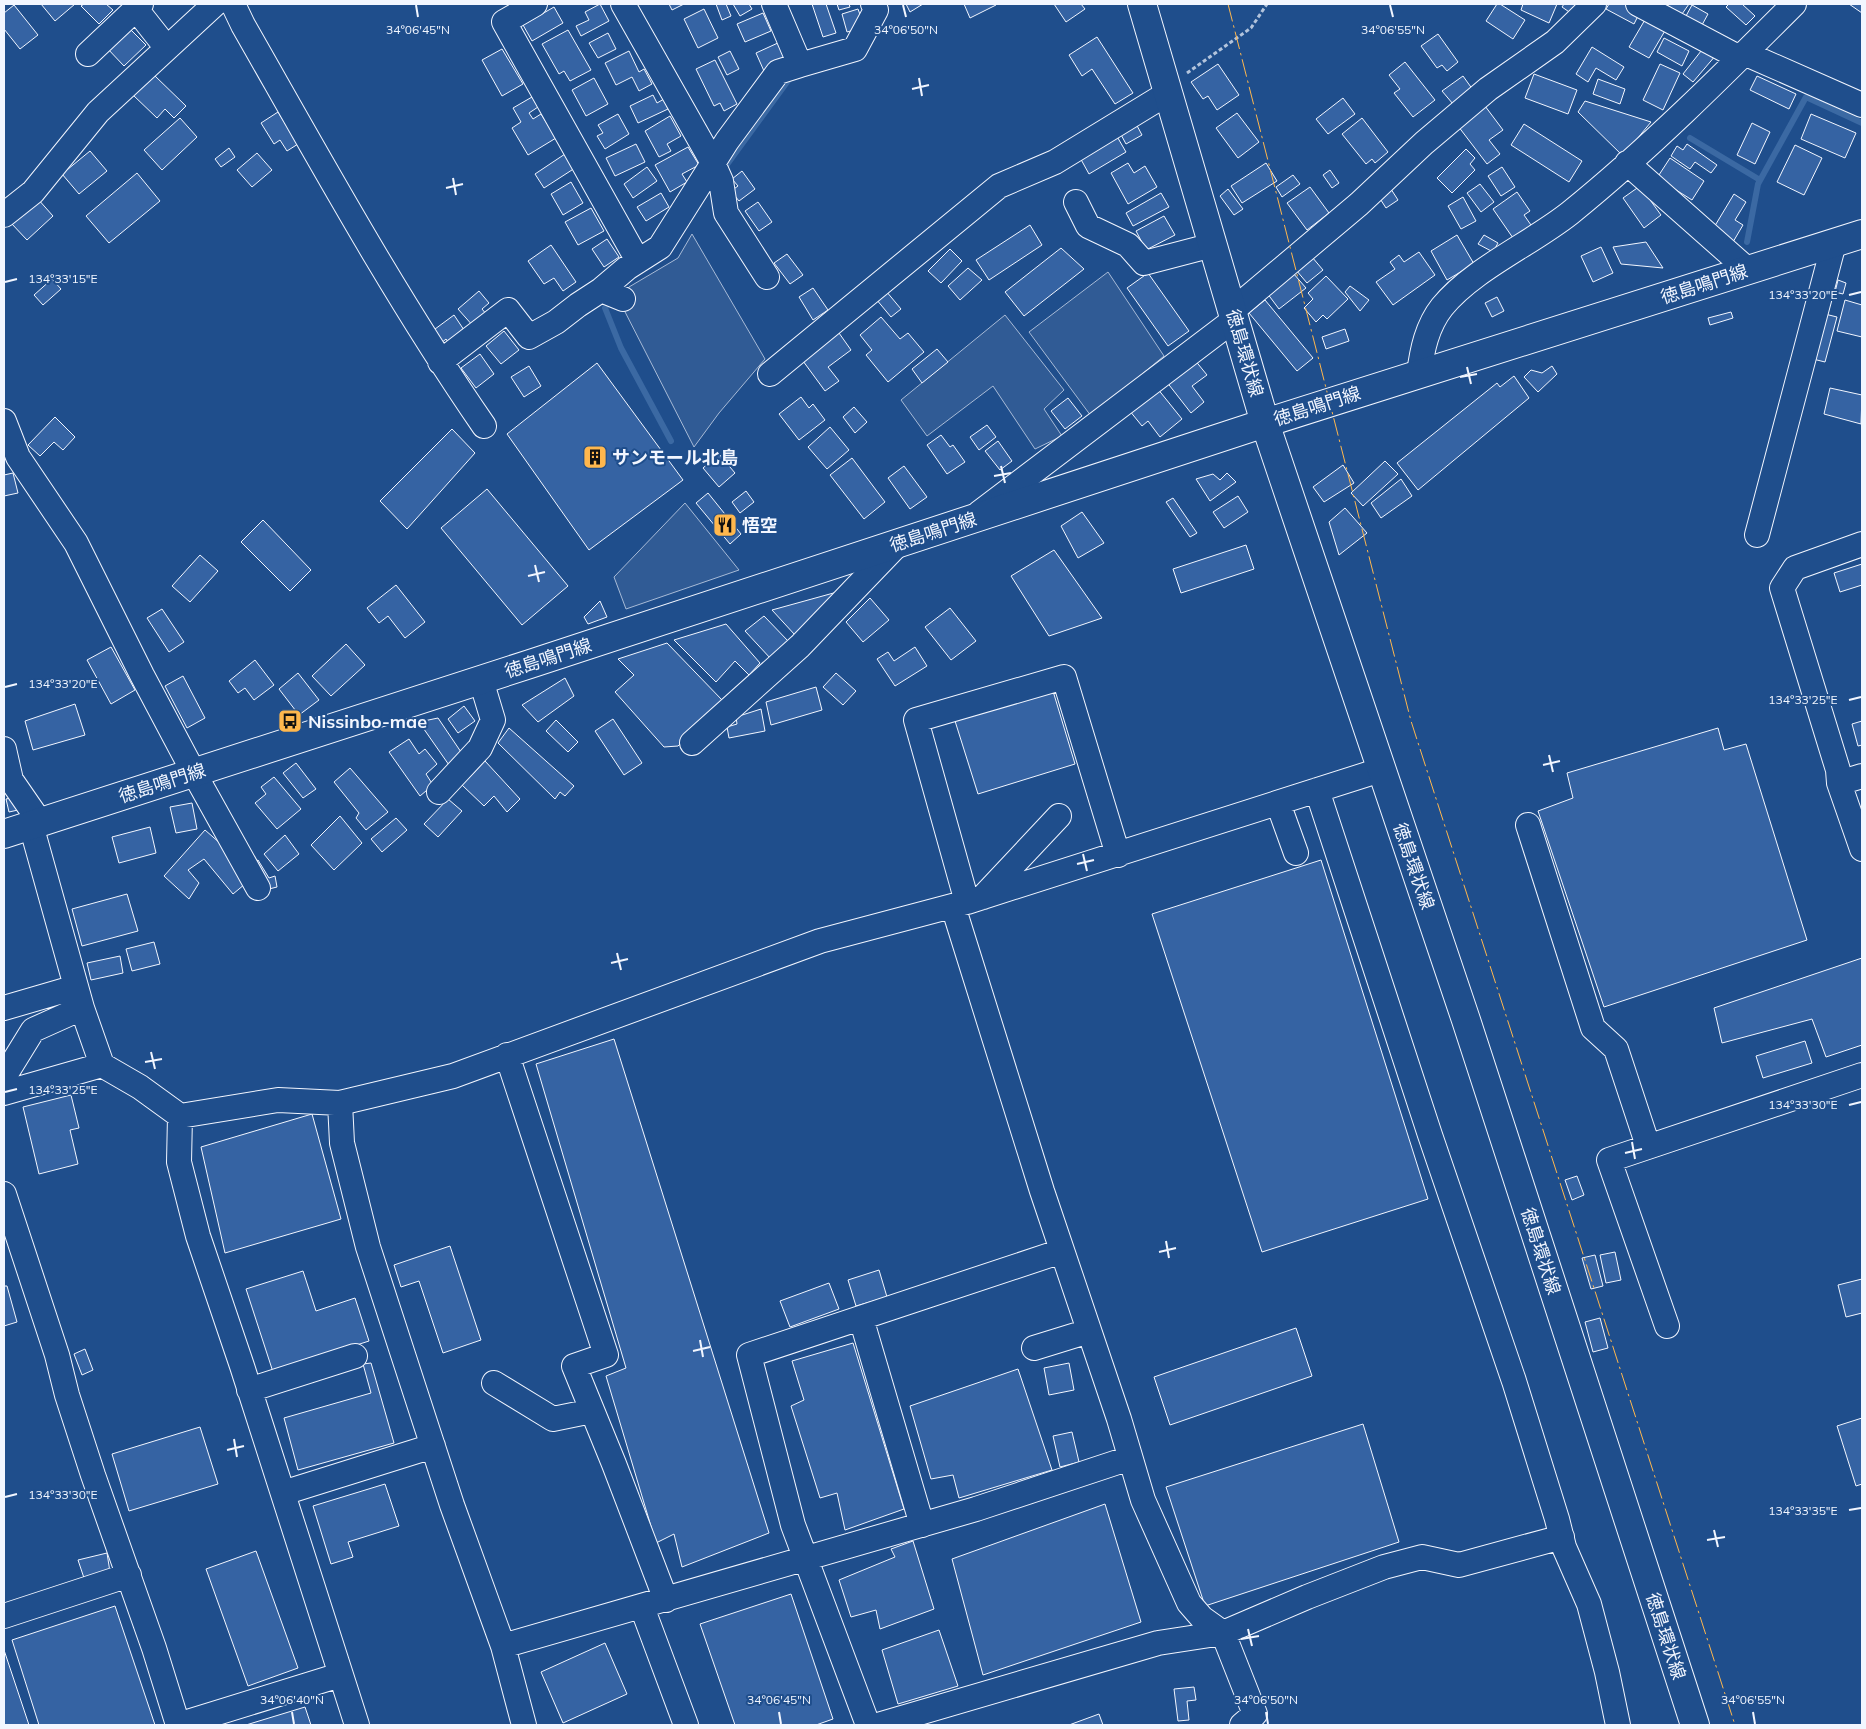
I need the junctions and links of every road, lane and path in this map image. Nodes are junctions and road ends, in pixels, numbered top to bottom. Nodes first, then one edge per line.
1 (215, 4) edge
2 (234, 4) edge
3 (535, 4) edge
4 (623, 4) edge
5 (774, 4) edge
6 (873, 4) edge
7 (1142, 4) edge
8 (1266, 4) edge
9 (1594, 4) edge
10 (1638, 4) edge
11 (1794, 4) edge
12 (138, 6) edge
13 (166, 47) junction
14 (88, 54) dead end
15 (1742, 56) junction
16 (800, 64) junction
17 (1168, 90) junction
18 (1862, 105) edge
19 (1627, 163) junction
20 (717, 172) junction
21 (1076, 202) dead end
22 (4, 215) edge
23 (1862, 234) edge
24 (1834, 243) junction
25 (1213, 244) junction
26 (638, 261) junction
27 (1748, 270) junction
28 (767, 278) dead end
29 (601, 290) junction
30 (623, 299) dead end
31 (1234, 315) junction
32 (440, 362) junction
33 (770, 374) dead end
34 (1419, 374) junction
35 (4, 421) edge
36 (1265, 423) junction
37 (484, 426) dead end
38 (12, 463) edge
39 (970, 520) junction
40 (1757, 535) dead end
41 (898, 543) junction
42 (1862, 544) edge
43 (481, 680) junction
44 (692, 743) dead end
45 (4, 749) edge
46 (1374, 772) dead end
47 (194, 773) junction
48 (1862, 776) edge
49 (7, 780) edge
50 (1840, 783) junction
51 (1317, 790) junction
52 (439, 792) dead end
53 (1278, 803) junction
54 (1059, 816) dead end
55 (36, 823) junction
56 (1528, 825) dead end
57 (4, 834) edge
58 (1862, 849) edge
59 (1296, 852) dead end
60 (1118, 855) junction
61 (258, 888) dead end
62 (968, 902) junction
63 (79, 998) junction
64 (4, 1008) edge
65 (507, 1055) junction
66 (102, 1065) junction
67 (1862, 1075) edge
68 (4, 1077) edge
69 (4, 1093) edge
70 (340, 1103) junction
71 (180, 1116) junction
72 (1648, 1146) junction
73 (4, 1194) edge
74 (1062, 1251) junction
75 (861, 1318) junction
76 (1667, 1326) dead end
77 (1089, 1331) junction
78 (1034, 1348) dead end
79 (355, 1356) dead end
80 (494, 1383) dead end
81 (249, 1390) junction
82 (592, 1412) junction
83 (433, 1446) junction
84 (1130, 1458) junction
85 (283, 1493) junction
86 (922, 1525) junction
87 (1562, 1537) junction
88 (806, 1559) junction
89 (128, 1575) junction
90 (666, 1600) junction
91 (642, 1607) junction
92 (4, 1616) edge
93 (1223, 1633) junction
94 (503, 1646) junction
95 (340, 1675) junction
96 (1248, 1724) edge
97 (178, 1725) edge
98 (356, 1725) edge
99 (524, 1725) edge
100 (686, 1725) edge
101 (868, 1725) edge
102 (878, 1725) edge
103 (1618, 1725) edge
104 (1695, 1725) edge

1 - 13 street
2 - 32 street
3 - 26 street
4 - 20 street
5 - 16 street
6 - 16 street
7 - 17 main road, 徳島環状線
8 - 17 path
9 - 31 street
10 - 15 street
11 - 15 street
12 - 13 street
12 - 14 street
13 - 22 street
15 - 18 street
15 - 19 street
16 - 20 street
17 - 25 main road, 徳島環状線
17 - 33 street
19 - 27 street
19 - 34 street
20 - 26 street
20 - 28 street
21 - 25 street
23 - 24 main road, 徳島鳴門線
24 - 27 main road, 徳島鳴門線
24 - 40 street
25 - 31 main road, 徳島環状線
26 - 29 street
27 - 34 main road, 徳島鳴門線
29 - 30 street
29 - 32 street
31 - 36 main road, 徳島環状線
31 - 39 street
32 - 37 street
34 - 36 main road, 徳島鳴門線
35 - 38 street
36 - 39 main road, 徳島鳴門線
36 - 104 main road, 徳島環状線
38 - 47 street
39 - 41 main road, 徳島鳴門線
41 - 43 main road, 徳島鳴門線
41 - 44 street
42 - 50 street
43 - 47 main road, 徳島鳴門線
43 - 52 street
45 - 49 street
46 - 51 street
47 - 55 main road, 徳島鳴門線
47 - 61 street
48 - 50 street
49 - 55 street
50 - 58 street
51 - 53 street
51 - 87 street
53 - 59 street
53 - 60 street
54 - 62 street
55 - 57 main road, 徳島鳴門線
55 - 63 street
56 - 72 street
60 - 62 street
60 - 62 street
62 - 65 street
62 - 74 street
63 - 64 street
63 - 66 street
63 - 68 street
65 - 70 street
65 - 82 street
66 - 69 street
66 - 71 street
67 - 72 street
70 - 71 street
70 - 83 street
71 - 81 street
72 - 76 street
73 - 89 street
74 - 75 street
74 - 77 street
75 - 86 street
75 - 88 street
77 - 78 street
77 - 84 street
79 - 81 street
80 - 82 street
81 - 85 street
82 - 90 street
83 - 85 street
83 - 94 street
84 - 86 street
84 - 93 street
85 - 95 street
86 - 88 street
87 - 93 street
87 - 103 street
88 - 90 street
88 - 101 street
89 - 92 street
89 - 97 street
90 - 91 street
91 - 94 street
91 - 100 street
93 - 96 street
93 - 102 street
94 - 99 street
95 - 97 street
95 - 98 street

